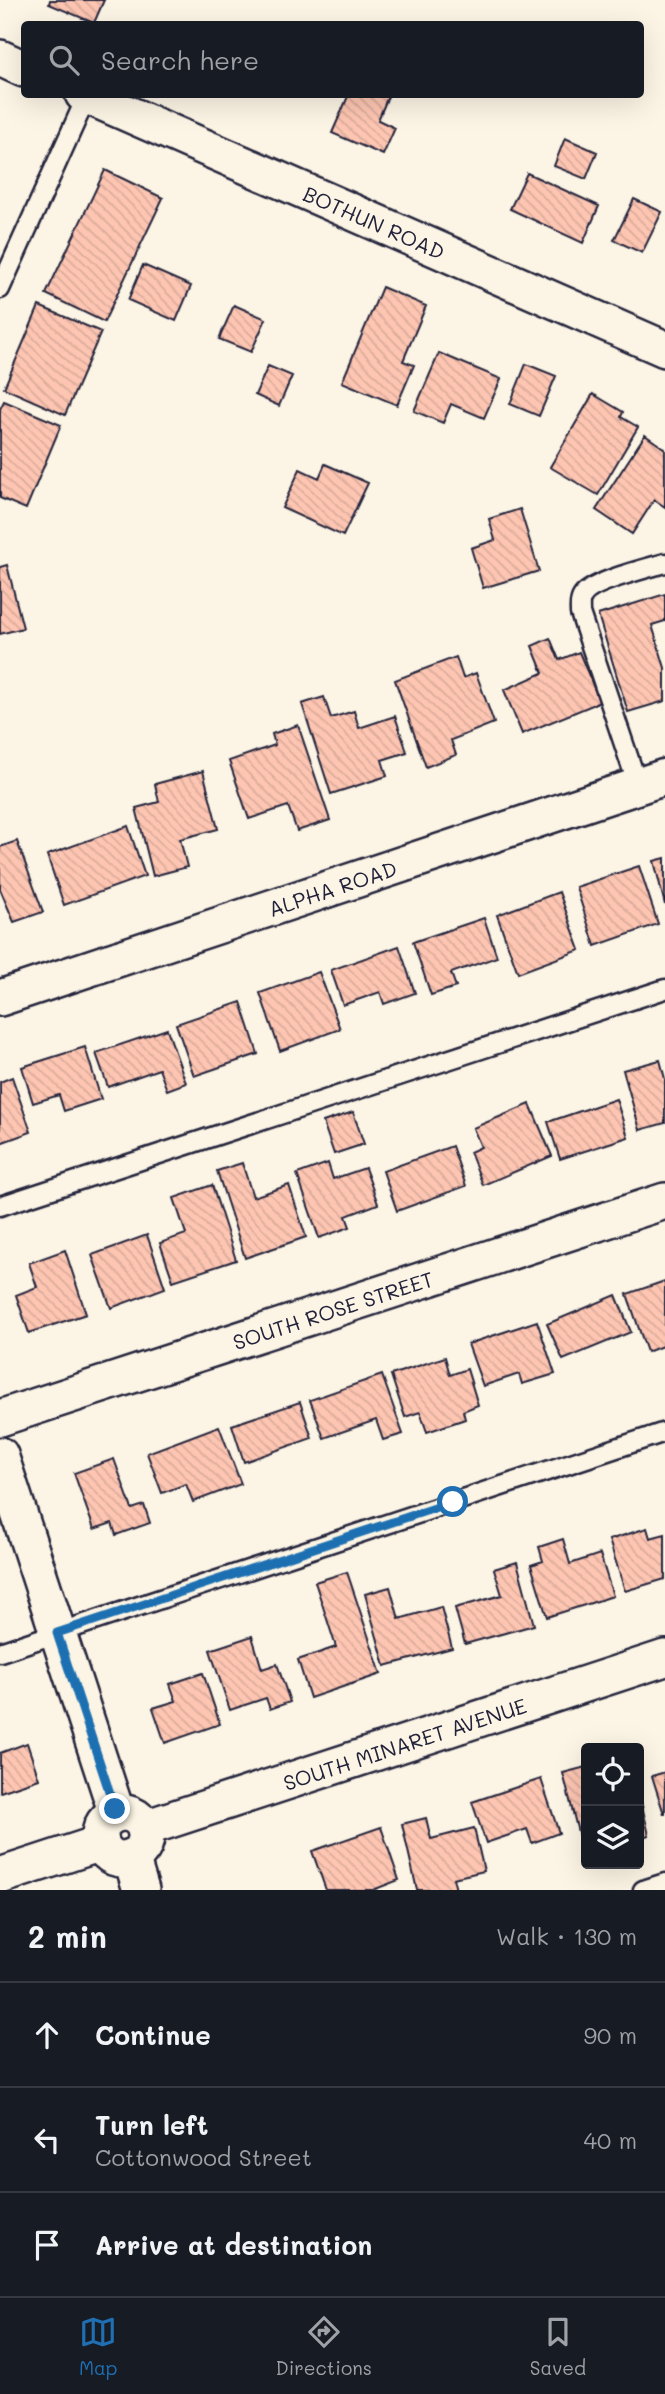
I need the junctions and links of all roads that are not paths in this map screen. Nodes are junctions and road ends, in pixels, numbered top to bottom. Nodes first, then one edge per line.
1 (0, 58) edge
2 (21, 68) edge
3 (84, 98) edge
4 (92, 98) edge
5 (0, 289) edge
6 (665, 349) edge
7 (665, 563) edge
8 (652, 781) edge
9 (665, 989) edge
10 (0, 998) edge
11 (665, 1201) edge
12 (0, 1206) edge
13 (0, 1418) edge
14 (665, 1432) edge
15 (0, 1455) edge
16 (57, 1633) junction
17 (0, 1652) edge
18 (665, 1658) edge
19 (124, 1835) junction
20 (0, 1876) edge
21 (665, 1883) edge
22 (141, 1890) edge
23 (643, 1890) edge

1 - 2 street
3 - 5 lane
4 - 6 street, BOTHUN ROAD
7 - 8 lane
8 - 10 street, ALPHA ROAD
9 - 12 lane
11 - 13 street, SOUTH ROSE STREET
14 - 16 lane
15 - 16 street
16 - 17 lane
16 - 19 street
18 - 19 street, SOUTH MINARET AVENUE
19 - 20 street, SOUTH MINARET AVENUE
19 - 22 street
21 - 23 lane

